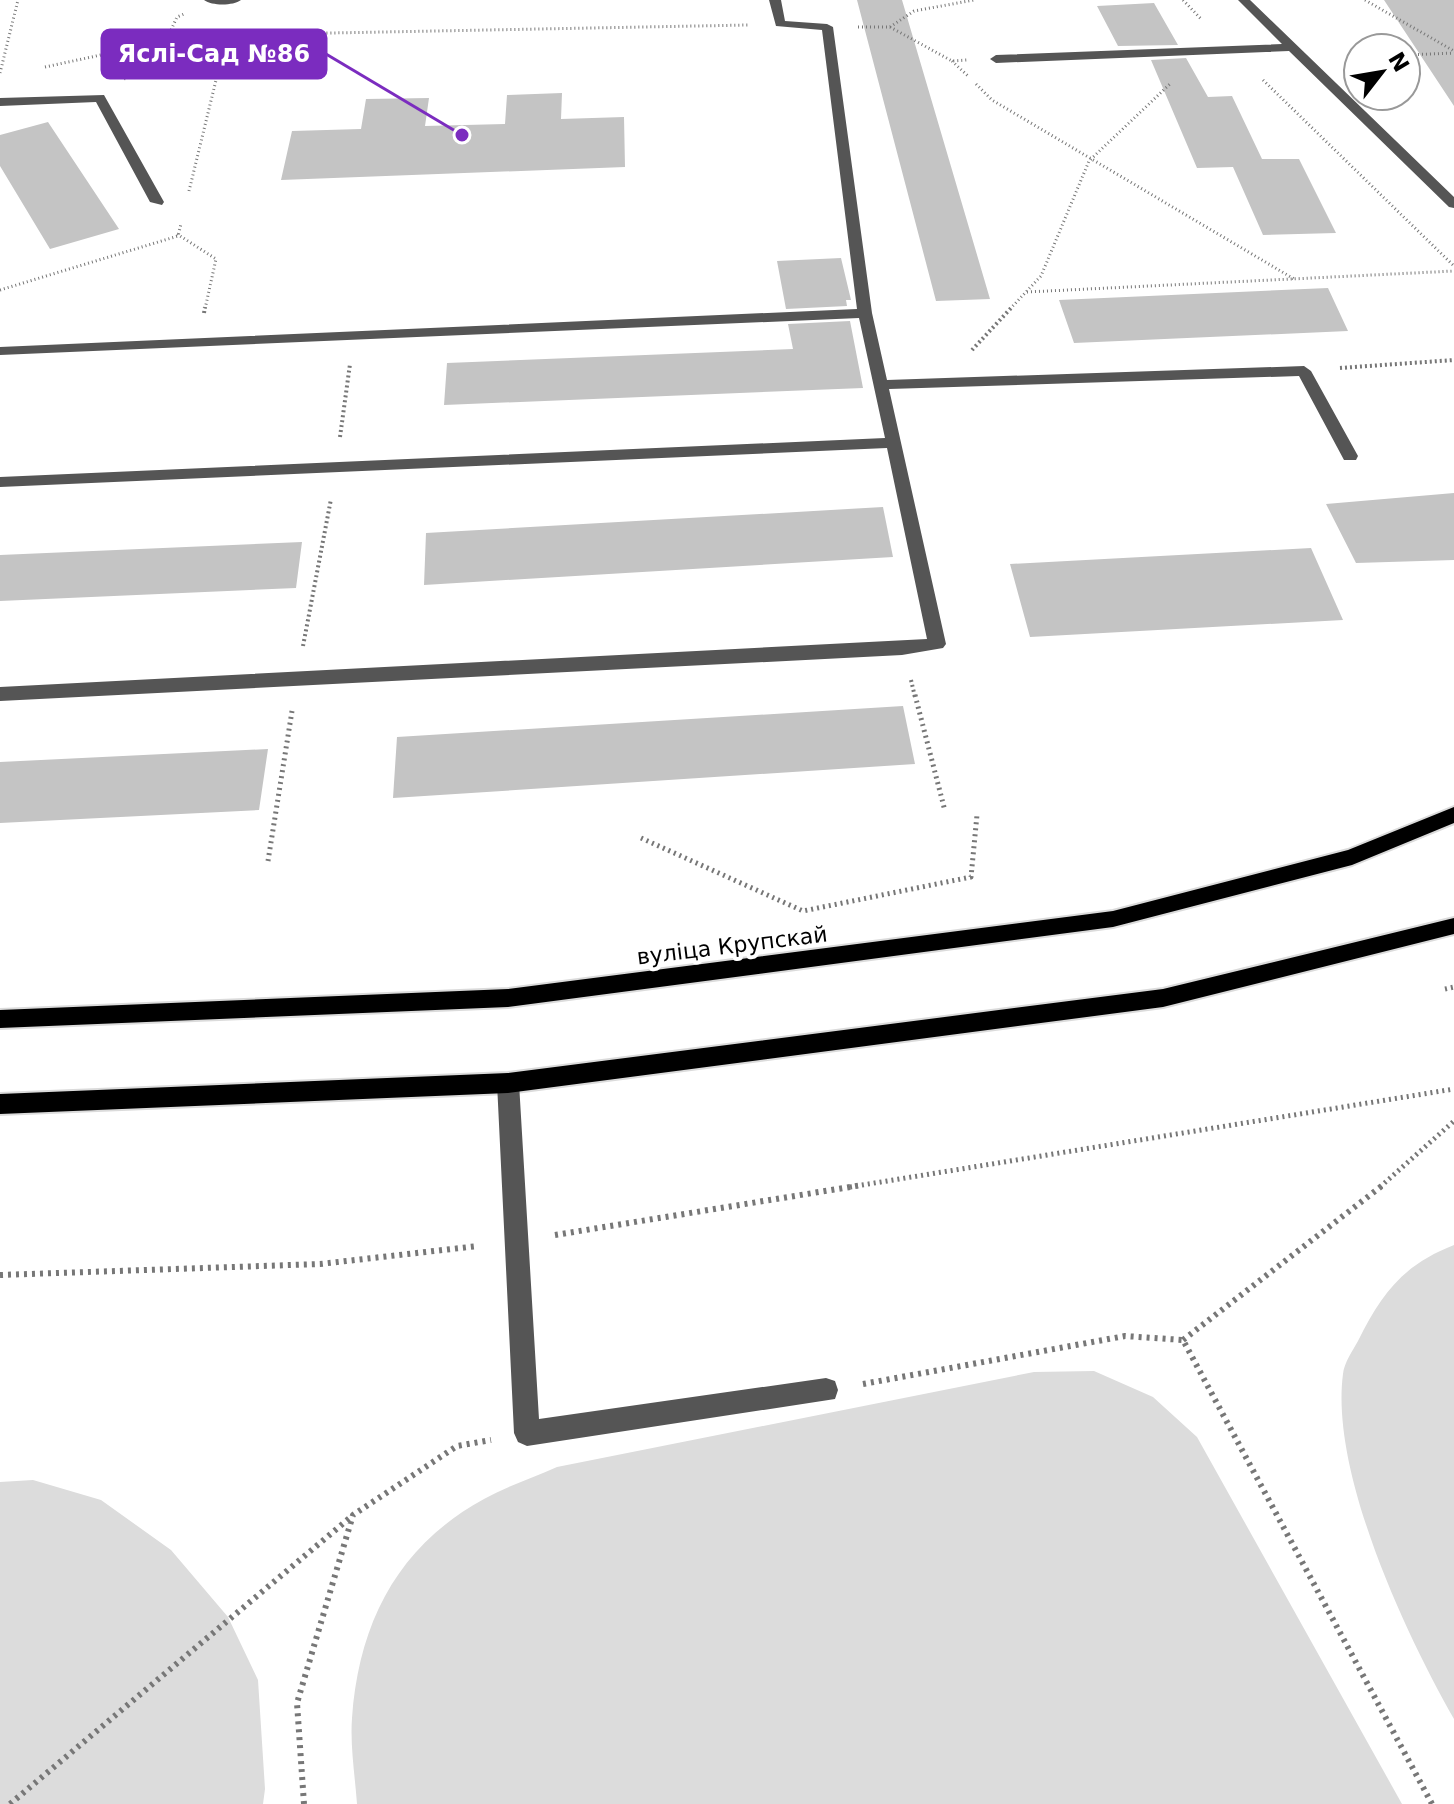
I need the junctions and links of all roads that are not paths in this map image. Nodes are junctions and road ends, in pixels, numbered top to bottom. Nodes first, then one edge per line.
1 (210, 0) edge
2 (235, 0) edge
3 (775, 0) edge
4 (1244, 0) edge
5 (1291, 47) junction
6 (996, 59) road end
7 (0, 102) edge
8 (157, 202) road end
9 (1454, 204) edge
10 (865, 313) junction
11 (0, 351) edge
12 (881, 385) junction
13 (894, 443) junction
14 (1350, 456) dead end
15 (0, 482) edge
16 (0, 694) edge
17 (1454, 815) edge
18 (1454, 926) edge
19 (0, 1019) edge
20 (508, 1083) junction
21 (0, 1104) edge
22 (826, 1390) road end

1 - 2 street
3 - 10 street
4 - 5 street
5 - 6 street
5 - 9 street
7 - 8 street
10 - 11 street
10 - 12 street
12 - 13 street
12 - 14 street
13 - 15 street
13 - 16 street
17 - 19 main road, вуліца Крупскай
18 - 20 main road
20 - 21 main road
20 - 22 street

